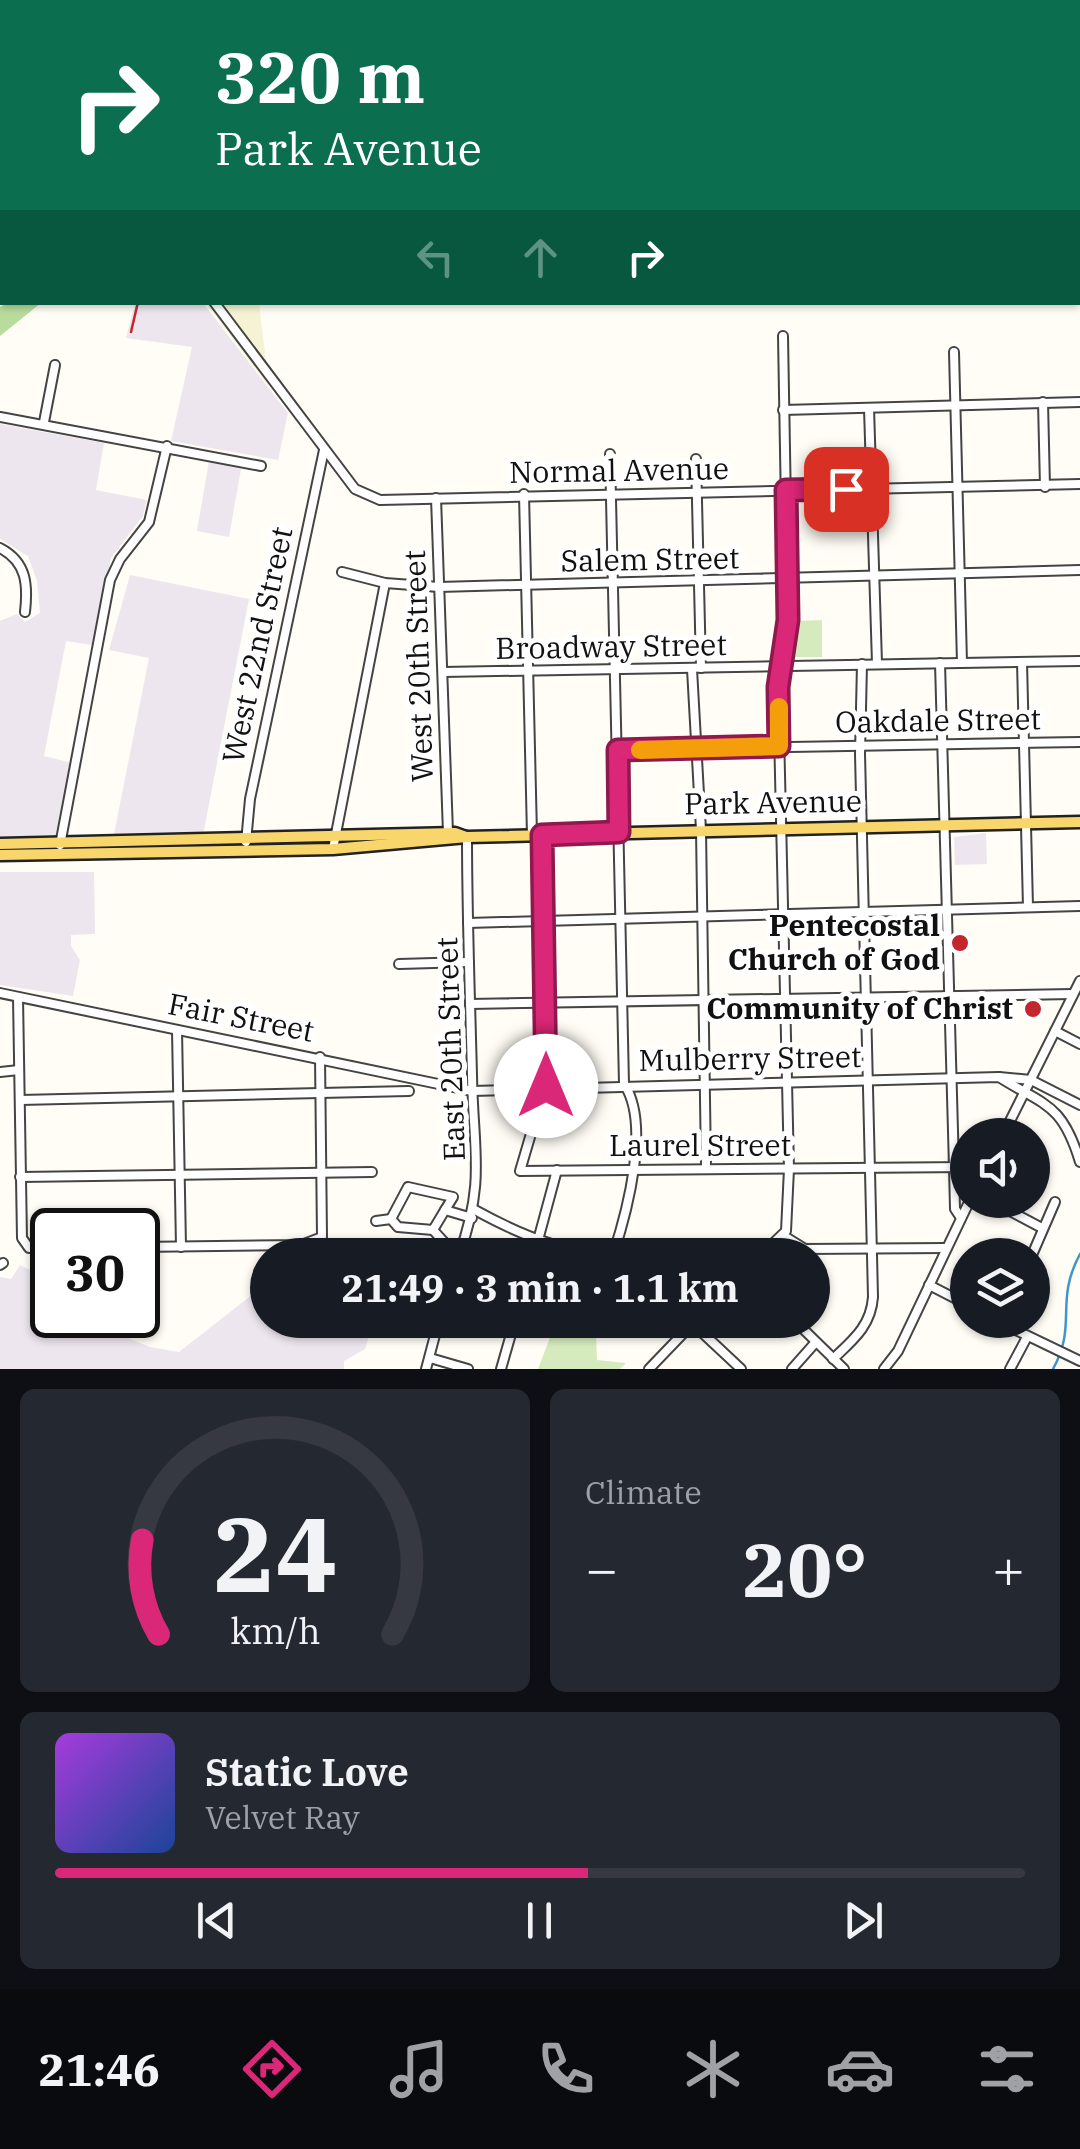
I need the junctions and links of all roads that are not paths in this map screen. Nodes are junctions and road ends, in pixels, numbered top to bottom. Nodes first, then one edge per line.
1 (216, 305) edge
2 (783, 336) dead end
3 (954, 352) dead end
4 (54, 365) dead end
5 (1043, 402) junction
6 (1080, 402) edge
7 (955, 405) junction
8 (869, 408) junction
9 (783, 410) junction
10 (0, 417) edge
11 (44, 422) junction
12 (166, 446) junction
13 (324, 450) junction
14 (610, 454) dead end
15 (696, 459) dead end
16 (261, 466) dead end
17 (1080, 484) edge
18 (1045, 487) junction
19 (872, 488) junction
20 (956, 488) junction
21 (786, 490) junction
22 (696, 492) junction
23 (524, 494) junction
24 (612, 494) junction
25 (436, 498) junction
26 (0, 548) edge
27 (1080, 570) edge
28 (342, 572) dead end
29 (959, 574) junction
30 (874, 576) junction
31 (788, 578) junction
32 (699, 582) junction
33 (384, 583) junction
34 (528, 584) junction
35 (611, 584) junction
36 (439, 588) junction
37 (25, 612) dead end
38 (1080, 661) edge
39 (962, 662) junction
40 (1022, 662) junction
41 (876, 663) junction
42 (940, 663) junction
43 (862, 664) junction
44 (782, 666) junction
45 (696, 668) junction
46 (614, 669) junction
47 (443, 672) junction
48 (530, 672) junction
49 (1023, 742) junction
50 (1080, 742) edge
51 (942, 744) junction
52 (862, 745) junction
53 (779, 746) junction
54 (618, 750) junction
55 (695, 750) junction
56 (1080, 822) edge
57 (1026, 823) junction
58 (945, 825) junction
59 (864, 826) junction
60 (782, 828) junction
61 (701, 830) junction
62 (619, 832) junction
63 (448, 833) junction
64 (538, 835) junction
65 (467, 837) junction
66 (333, 843) junction
67 (0, 844) edge
68 (246, 845) junction
69 (60, 849) junction
70 (0, 855) edge
71 (1080, 906) edge
72 (1028, 907) junction
73 (949, 909) junction
74 (865, 910) junction
75 (783, 912) junction
76 (700, 915) junction
77 (621, 916) junction
78 (543, 919) junction
79 (468, 923) junction
80 (469, 962) junction
81 (399, 964) dead end
82 (1080, 981) edge
83 (0, 994) edge
84 (950, 994) junction
85 (1073, 994) junction
86 (18, 996) junction
87 (865, 997) junction
88 (784, 999) junction
89 (622, 1001) junction
90 (702, 1001) junction
91 (545, 1003) junction
92 (470, 1004) junction
93 (177, 1030) junction
94 (1055, 1032) junction
95 (1080, 1044) edge
96 (320, 1056) junction
97 (18, 1070) junction
98 (0, 1072) edge
99 (951, 1078) junction
100 (869, 1079) junction
101 (786, 1081) junction
102 (704, 1083) junction
103 (624, 1084) junction
104 (1028, 1084) junction
105 (546, 1086) junction
106 (472, 1091) junction
107 (408, 1092) dead end
108 (176, 1095) junction
109 (321, 1095) junction
110 (20, 1100) junction
111 (1043, 1100) junction
112 (1018, 1105) junction
113 (1080, 1105) edge
114 (952, 1118) edge
115 (1012, 1118) edge
116 (1080, 1162) edge
117 (706, 1166) junction
118 (950, 1167) edge
119 (635, 1168) junction
120 (790, 1169) junction
121 (871, 1169) junction
122 (557, 1170) junction
123 (322, 1171) junction
124 (178, 1172) junction
125 (372, 1172) dead end
126 (20, 1177) junction
127 (1055, 1202) dead end
128 (446, 1210) junction
129 (474, 1214) junction
130 (960, 1218) edge
131 (1023, 1218) edge
132 (391, 1219) junction
133 (376, 1221) dead end
134 (1042, 1228) junction
135 (433, 1230) junction
136 (784, 1236) junction
137 (440, 1238) edge
138 (466, 1238) edge
139 (539, 1238) joint
140 (617, 1238) edge
141 (782, 1238) edge
142 (1038, 1238) edge
143 (160, 1247) edge
144 (182, 1247) junction
145 (30, 1248) edge
146 (946, 1248) junction
147 (872, 1249) junction
148 (929, 1285) junction
149 (950, 1296) edge
150 (434, 1338) edge
151 (510, 1338) edge
152 (679, 1338) edge
153 (707, 1338) edge
154 (810, 1338) edge
155 (1026, 1338) edge
156 (1029, 1338) edge
157 (815, 1343) junction
158 (430, 1358) junction
159 (833, 1359) junction
160 (1080, 1361) edge
161 (426, 1369) edge
162 (468, 1369) edge
163 (501, 1369) edge
164 (649, 1369) edge
165 (740, 1369) edge
166 (792, 1369) edge
167 (844, 1369) edge
168 (884, 1369) edge
169 (1010, 1369) edge

1 - 13 street, Normal Avenue
2 - 9 street
3 - 7 street
4 - 11 street
5 - 6 street
5 - 7 street
5 - 18 street
7 - 8 street
7 - 20 street
8 - 9 street
8 - 19 street
9 - 21 street
10 - 11 street
11 - 12 street
12 - 16 street
12 - 69 street
13 - 25 street, Normal Avenue
13 - 68 street, West 22nd Street
14 - 24 street
15 - 22 street
17 - 18 street, Normal Avenue
18 - 20 street, Normal Avenue
19 - 20 street, Normal Avenue
19 - 21 street, Normal Avenue
19 - 30 street
20 - 29 street
21 - 22 street, Normal Avenue
21 - 31 street
22 - 24 street, Normal Avenue
22 - 32 street
23 - 24 street, Normal Avenue
23 - 25 street, Normal Avenue
23 - 34 street
24 - 35 street
25 - 36 street, West 20th Street
26 - 37 street
27 - 29 street, Salem Street
28 - 33 street, Salem Street
29 - 30 street, Salem Street
29 - 39 street
30 - 31 street, Salem Street
30 - 41 street
31 - 32 street, Salem Street
31 - 44 street
32 - 35 street, Salem Street
32 - 45 street
33 - 36 street, Salem Street
33 - 66 street
34 - 35 street, Salem Street
34 - 36 street, Salem Street
34 - 48 street
35 - 46 street
36 - 47 street, West 20th Street
38 - 40 street, Broadway Street
39 - 40 street, Broadway Street
39 - 42 street, Broadway Street
40 - 49 street
41 - 42 street, Broadway Street
41 - 43 street, Broadway Street
42 - 51 street
43 - 44 street, Broadway Street
43 - 52 street
44 - 45 street, Broadway Street
44 - 53 street
45 - 46 street, Broadway Street
45 - 55 street
46 - 48 street, Broadway Street
46 - 54 street
47 - 48 street, Broadway Street
47 - 63 street, West 20th Street
48 - 64 street
49 - 50 street, Oakdale Street
49 - 51 street, Oakdale Street
49 - 57 street
51 - 52 street, Oakdale Street
51 - 58 street
52 - 53 street, Oakdale Street
52 - 59 street
53 - 55 street, Oakdale Street
53 - 60 street
54 - 55 street, Oakdale Street
54 - 62 street
55 - 61 street
56 - 57 main road, Park Avenue
57 - 58 main road, Park Avenue
57 - 72 street
58 - 59 main road, Park Avenue
58 - 73 street
59 - 60 main road, Park Avenue
59 - 74 street
60 - 61 main road, Park Avenue
60 - 75 street
61 - 62 main road, Park Avenue
61 - 76 street
62 - 64 main road, Park Avenue
62 - 77 street
63 - 65 main road, Park Avenue
63 - 66 main road, Park Avenue
64 - 65 main road, Park Avenue
64 - 78 street
65 - 66 main road, Park Avenue
65 - 79 street, East 20th Street
66 - 68 main road, Park Avenue
67 - 69 main road, Park Avenue
68 - 69 main road, Park Avenue
69 - 70 main road, Park Avenue
71 - 72 street
72 - 73 street
73 - 74 street
73 - 84 street
74 - 75 street
74 - 87 street
75 - 76 street
75 - 88 street
76 - 77 street
76 - 90 street
77 - 78 street
77 - 89 street
78 - 79 street
78 - 91 street
79 - 80 street, East 20th Street
80 - 81 street
80 - 92 street, East 20th Street
82 - 85 street
83 - 86 street, Fair Street
84 - 85 street
84 - 87 street
84 - 99 street
85 - 94 street
86 - 93 street, Fair Street
86 - 97 street
87 - 88 street
87 - 100 street
88 - 90 street
88 - 101 street
89 - 90 street
89 - 91 street
89 - 103 street
90 - 102 street
91 - 92 street
91 - 105 street
92 - 106 street, East 20th Street
93 - 96 street, Fair Street
93 - 108 street
94 - 95 street
94 - 104 street
96 - 106 street, Fair Street
96 - 109 street
97 - 98 street
97 - 110 street
99 - 100 street, Mulberry Street
99 - 104 street, Mulberry Street
99 - 114 street
100 - 101 street, Mulberry Street
100 - 121 street
101 - 102 street, Mulberry Street
101 - 120 street
102 - 103 street, Mulberry Street
102 - 117 street
103 - 105 street, Mulberry Street
103 - 119 street
104 - 111 street
104 - 112 street
104 - 113 street
105 - 106 street, Mulberry Street
105 - 122 street, Laurel Street
106 - 129 street, East 20th Street
107 - 109 street
108 - 109 street
108 - 110 street
108 - 124 street
109 - 123 street
110 - 126 street
111 - 112 street
111 - 116 street
112 - 115 street
117 - 119 street, Laurel Street
117 - 120 street, Laurel Street
118 - 121 street, Laurel Street
119 - 122 street, Laurel Street
119 - 140 street
120 - 121 street, Laurel Street
120 - 136 street
121 - 147 street
122 - 139 street
123 - 124 street
123 - 125 street
123 - 144 street
124 - 126 street
124 - 144 street
126 - 145 street
127 - 134 street
128 - 129 street
128 - 132 street
128 - 135 street
129 - 138 street, East 20th Street
129 - 139 street
130 - 146 street
131 - 134 street
132 - 133 street
132 - 135 street
134 - 142 street
135 - 137 street
136 - 141 street
136 - 147 street
143 - 144 street
146 - 147 street
146 - 148 street
147 - 159 street
148 - 149 street
148 - 168 street
150 - 158 street
151 - 163 street
152 - 164 street
153 - 165 street
154 - 157 street
155 - 169 street
156 - 160 street
157 - 159 street
157 - 166 street
158 - 161 street
158 - 162 street
159 - 167 street

